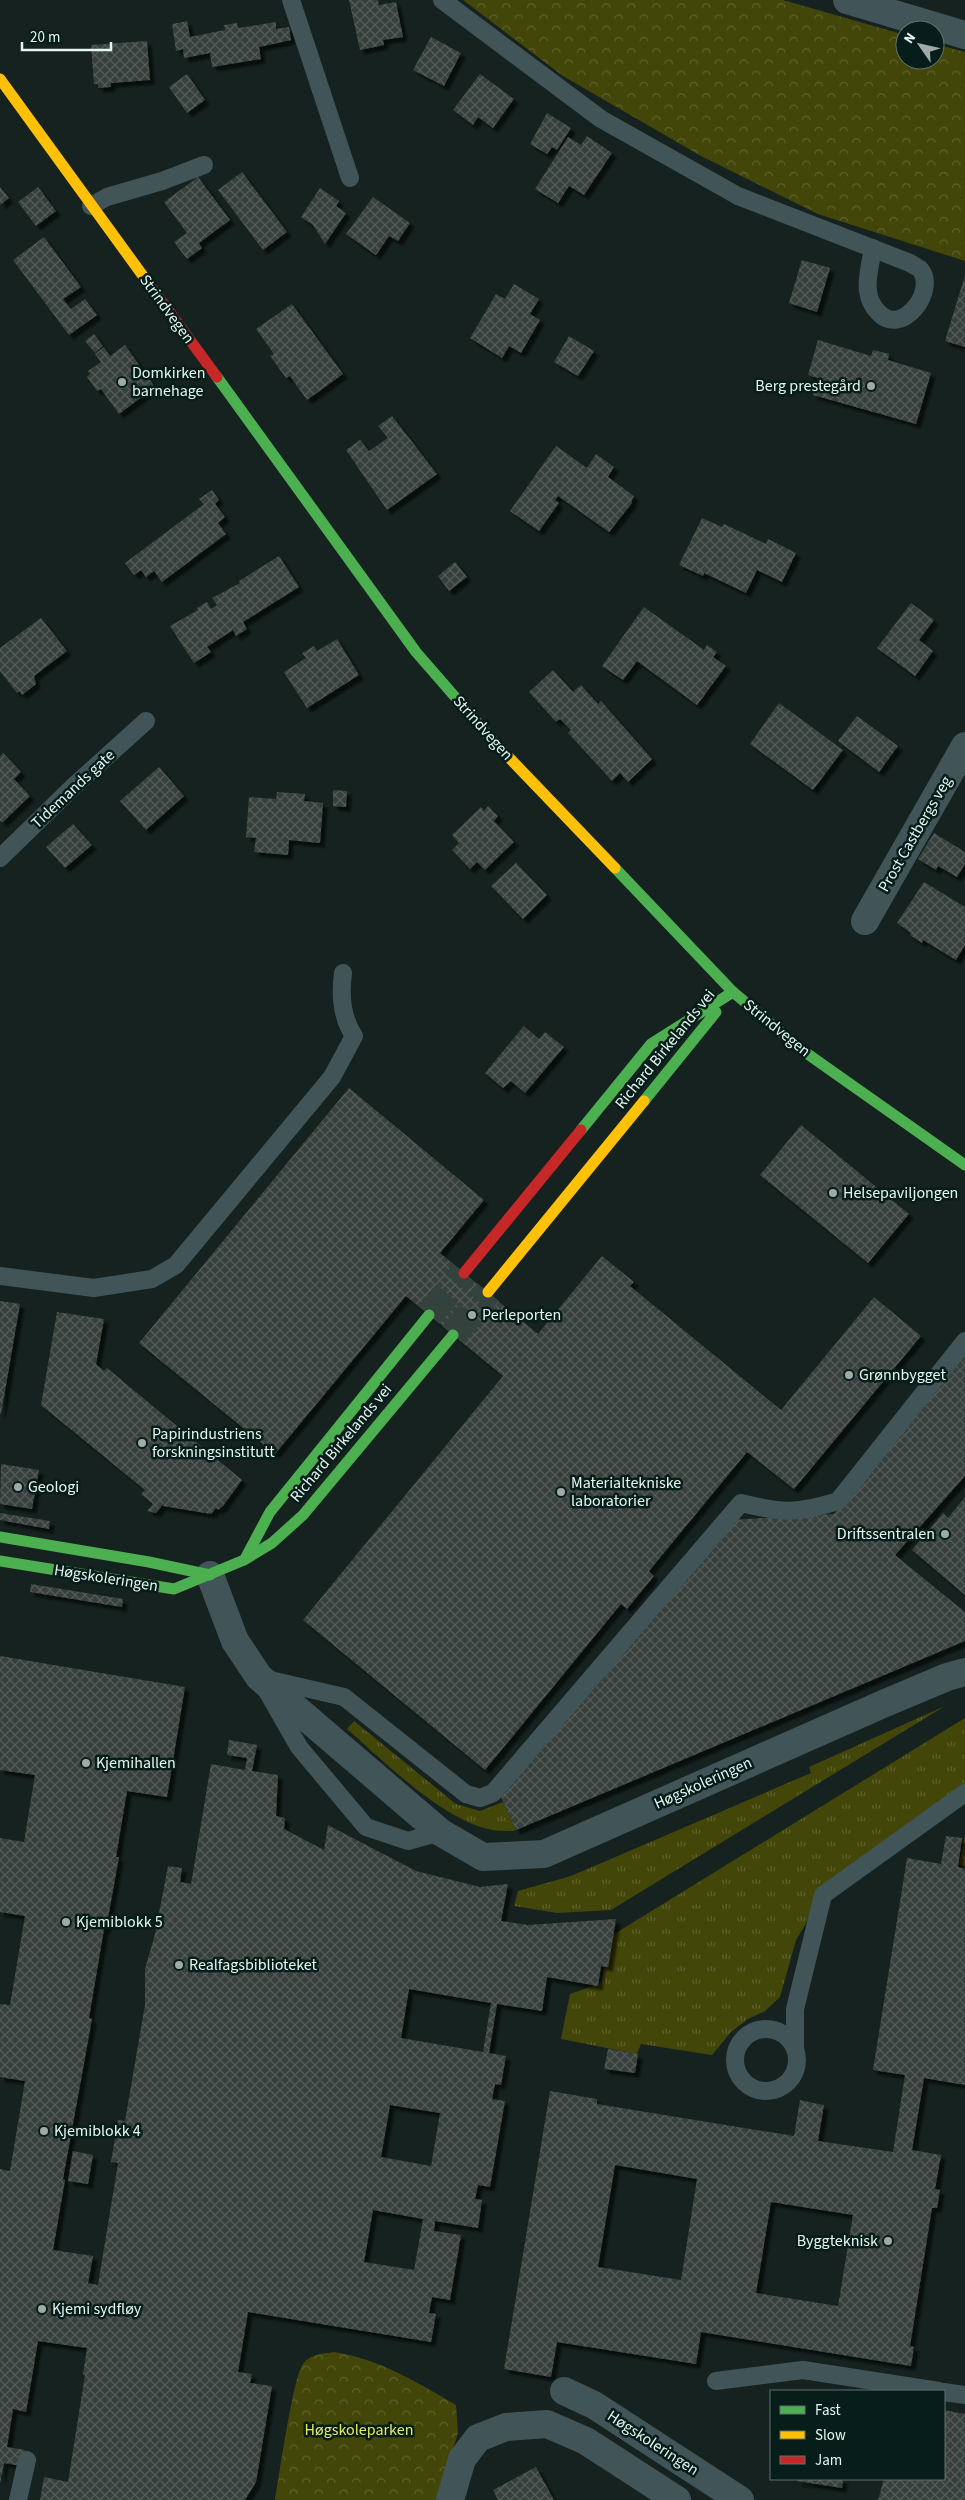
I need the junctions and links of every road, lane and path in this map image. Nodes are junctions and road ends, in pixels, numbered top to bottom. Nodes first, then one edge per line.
1 (291, 0) edge
2 (442, 0) edge
3 (847, 0) edge
4 (965, 35) edge
5 (0, 79) edge
6 (204, 165) dead end
7 (350, 178) dead end
8 (91, 206) junction
9 (873, 248) dead end
10 (146, 721) dead end
11 (965, 746) edge
12 (0, 858) edge
13 (865, 921) dead end
14 (343, 973) dead end
15 (733, 992) junction
16 (965, 1165) edge
17 (464, 1272) tunnel mouth
18 (0, 1276) edge
19 (488, 1292) tunnel mouth
20 (429, 1315) tunnel mouth
21 (453, 1335) tunnel mouth
22 (965, 1341) edge
23 (0, 1537) edge
24 (244, 1560) junction
25 (0, 1561) edge
26 (210, 1575) junction
27 (965, 1672) edge
28 (259, 1677) junction
29 (965, 1793) edge
30 (440, 1832) junction
31 (795, 2049) dead end
32 (716, 2381) dead end
33 (933, 2390) edge
34 (564, 2391) dead end
35 (945, 2392) edge
36 (965, 2395) edge
37 (27, 2460) dead end
38 (18, 2500) edge
39 (450, 2500) edge
40 (677, 2500) edge
41 (740, 2500) edge

1 - 7 lane
2 - 9 lane
3 - 4 street
5 - 8 street, Strindvegen
6 - 8 lane
8 - 15 street, Strindvegen
10 - 12 lane, Tidemands gate
11 - 13 street, Prost Castbergs veg
14 - 18 lane
15 - 16 street, Strindvegen
15 - 17 street, Richard Birkelands vei
15 - 19 street, Richard Birkelands vei
20 - 24 street, Richard Birkelands vei
21 - 24 street, Richard Birkelands vei
22 - 28 lane
23 - 26 street, Høgskoleringen
24 - 26 street, Richard Birkelands vei
25 - 26 street, Høgskoleringen
26 - 28 street, Høgskoleringen
27 - 30 street, Høgskoleringen
28 - 30 street, Høgskoleringen
28 - 30 lane, Høgskoleringen
29 - 31 lane
32 - 33 lane
34 - 41 street, Høgskoleringen
35 - 36 lane
37 - 38 lane
39 - 40 street

